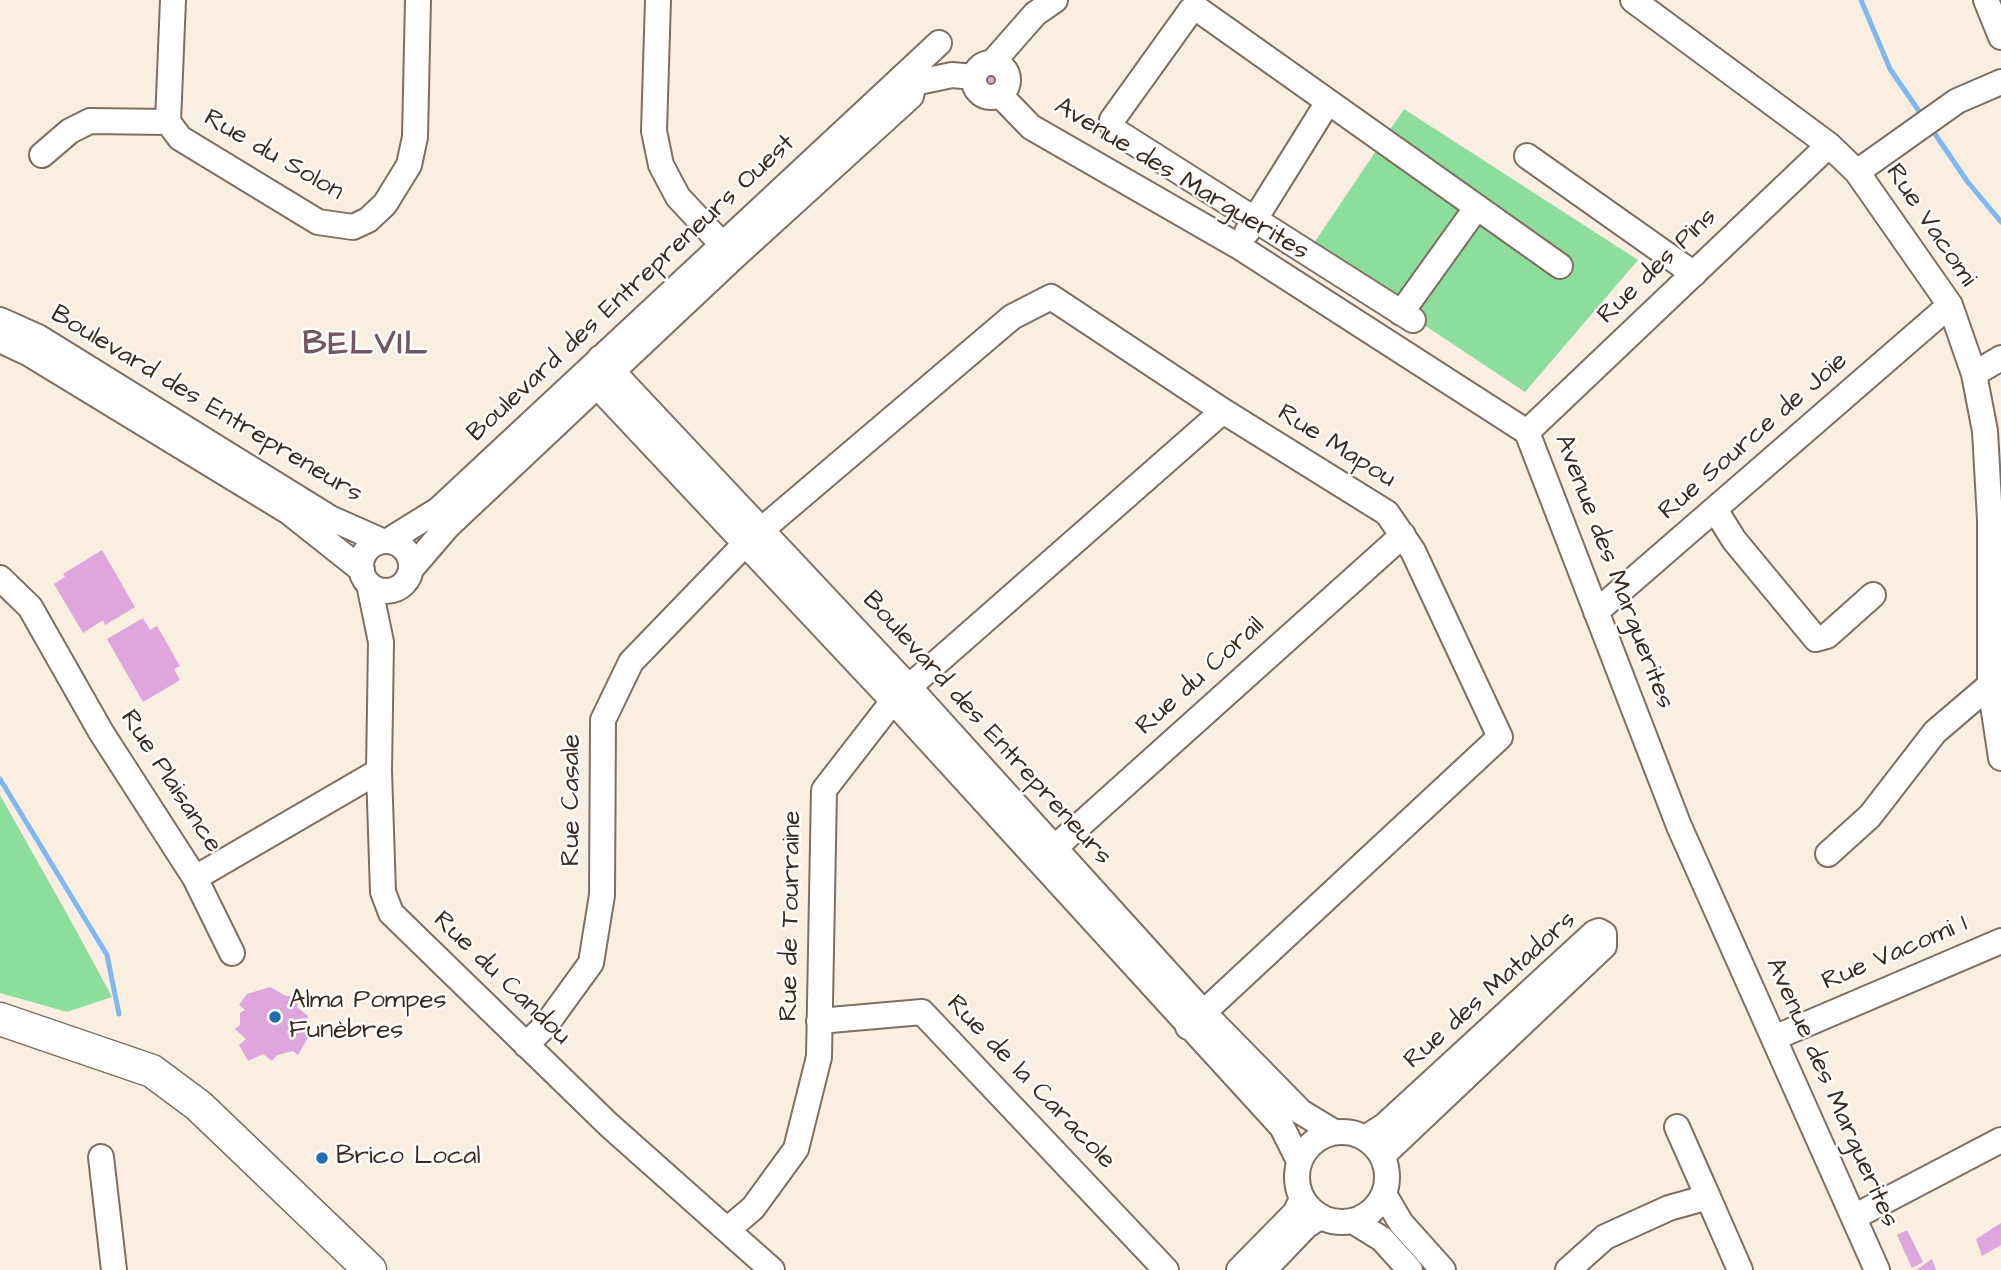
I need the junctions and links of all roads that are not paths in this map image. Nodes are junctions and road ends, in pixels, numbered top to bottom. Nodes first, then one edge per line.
1 (173, 0) edge
2 (418, 0) edge
3 (658, 0) edge
4 (1054, 0) edge
5 (1633, 0) edge
6 (1986, 0) edge
7 (2001, 37) edge
8 (939, 43) dead end
9 (993, 77) junction
10 (2001, 82) edge
11 (906, 83) junction
12 (1328, 102) junction
13 (168, 122) junction
14 (1829, 145) junction
15 (42, 155) dead end
16 (1527, 156) dead end
17 (1857, 172) junction
18 (1477, 207) junction
19 (1255, 220) junction
20 (1238, 246) junction
21 (728, 251) junction
22 (1560, 266) dead end
23 (1694, 274) junction
24 (1950, 305) junction
25 (0, 320) edge
26 (17, 341) edge
27 (2001, 358) edge
28 (599, 372) junction
29 (1974, 374) junction
30 (1223, 411) junction
31 (1527, 432) junction
32 (295, 505) junction
33 (1716, 511) junction
34 (1403, 535) junction
35 (754, 536) junction
36 (385, 541) junction
37 (365, 577) junction
38 (0, 578) edge
39 (405, 578) junction
40 (1873, 595) dead end
41 (1596, 612) junction
42 (381, 642) junction
43 (1990, 685) junction
44 (901, 694) junction
45 (2001, 758) edge
46 (379, 771) junction
47 (1828, 853) dead end
48 (1046, 856) junction
49 (195, 878) junction
50 (2001, 941) edge
51 (232, 953) dead end
52 (0, 1019) edge
53 (1196, 1020) junction
54 (819, 1021) junction
55 (1774, 1038) junction
56 (526, 1045) junction
57 (1677, 1127) dead end
58 (1334, 1132) junction
59 (1365, 1138) junction
60 (2001, 1140) edge
61 (1382, 1156) junction
62 (101, 1157) dead end
63 (1299, 1160) junction
64 (1384, 1194) junction
65 (1708, 1197) junction
66 (1302, 1199) junction
67 (1320, 1217) junction
68 (1854, 1217) junction
69 (1353, 1221) junction
70 (727, 1230) junction
71 (114, 1270) edge
72 (370, 1270) edge
73 (772, 1270) edge
74 (1167, 1270) edge
75 (1239, 1270) edge
76 (1264, 1270) edge
77 (1410, 1270) edge
78 (1443, 1270) edge
79 (1569, 1270) edge
80 (1740, 1270) edge
81 (1877, 1270) edge

1 - 13 street, Rue du Solon
2 - 13 street, Rue du Solon
3 - 21 street
4 - 9 street
5 - 14 street, Rue Vacomi
6 - 7 street
8 - 11 street, Boulevard des Entrepreneurs Ouest
9 - 11 street
9 - 20 street, Avenue des Marguerites
10 - 17 street
11 - 21 street, Boulevard des Entrepreneurs Ouest
12 - 18 street
12 - 19 street
12 - 19 street
13 - 15 street
14 - 17 street, Rue Vacomi
14 - 23 street, Rue des Pins
16 - 23 street
17 - 24 street, Rue Vacomi
18 - 19 street
18 - 22 street
19 - 20 street
20 - 31 street, Avenue des Marguerites
21 - 28 street, Boulevard des Entrepreneurs Ouest
23 - 31 street, Rue des Pins
24 - 29 street, Rue Vacomi
24 - 33 street, Rue Source de Joie
25 - 26 street, Boulevard des Entrepreneurs
26 - 32 street, Boulevard des Entrepreneurs
27 - 29 street
28 - 35 street, Boulevard des Entrepreneurs
28 - 36 street, Boulevard des Entrepreneurs Ouest
28 - 39 street, Boulevard des Entrepreneurs Ouest
29 - 43 street, Rue Vacomi
30 - 34 street, Rue Mapou
30 - 35 street, Rue Mapou
30 - 44 street, Rue de Tourraine
31 - 41 street, Avenue des Marguerites
32 - 36 street, Boulevard des Entrepreneurs
32 - 37 street, Boulevard des Entrepreneurs
33 - 40 street
33 - 41 street, Rue Source de Joie
34 - 48 street, Rue du Corail
34 - 53 street, Rue Mapou
35 - 44 street, Boulevard des Entrepreneurs
35 - 56 street, Rue Casale
36 - 37 street
36 - 39 street, Boulevard des Entrepreneurs
37 - 39 street
37 - 42 street, Rue du Candou
38 - 49 street, Rue Plaisance
39 - 42 street, Rue du Candou
41 - 55 street, Avenue des Marguerites
42 - 46 street, Rue du Candou
43 - 45 street, Rue Vacomi
43 - 47 street
44 - 48 street, Boulevard des Entrepreneurs
44 - 54 street, Rue de Tourraine
46 - 49 street, Rue Plaisance
46 - 56 street, Rue du Candou
48 - 53 street, Boulevard des Entrepreneurs
49 - 51 street
50 - 55 street, Rue Vacomi 1
52 - 72 main road
53 - 58 street, Boulevard des Entrepreneurs
53 - 63 street, Boulevard des Entrepreneurs
54 - 70 street, Rue de Tourraine
54 - 74 street, Rue de la Caracole
55 - 68 street, Avenue des Marguerites
56 - 70 street, Rue du Candou
57 - 65 street
58 - 59 street
58 - 63 street
59 - 61 street
59 - 61 street, Rue des Matadors
60 - 68 street
61 - 64 street
62 - 71 street
63 - 66 street
64 - 69 street
64 - 78 street
65 - 79 street
65 - 80 street
66 - 67 street
66 - 75 street
67 - 69 street
67 - 76 street
68 - 81 street, Avenue des Marguerites
69 - 77 street
70 - 73 street, Rue du Candou

